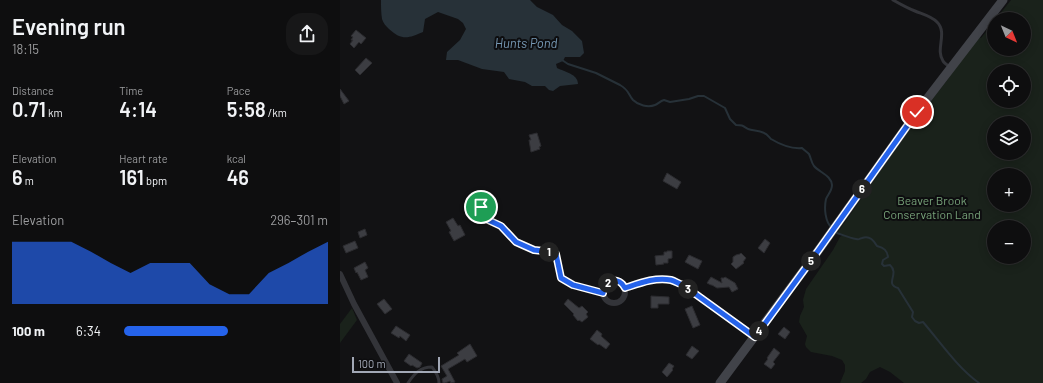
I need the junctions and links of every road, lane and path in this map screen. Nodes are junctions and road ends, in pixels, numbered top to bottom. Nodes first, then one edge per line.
1 (892, 0) edge
2 (1004, 0) edge
3 (951, 68) junction
4 (481, 207) dead end
5 (340, 274) edge
6 (625, 288) junction
7 (603, 293) junction
8 (755, 337) junction
9 (397, 383) edge
10 (408, 383) edge
11 (438, 383) edge
12 (720, 383) edge

1 - 3 lane
2 - 3 main road
3 - 8 main road
4 - 7 street
5 - 9 street
6 - 7 street
6 - 7 street
6 - 8 street
8 - 12 main road
10 - 11 lane

